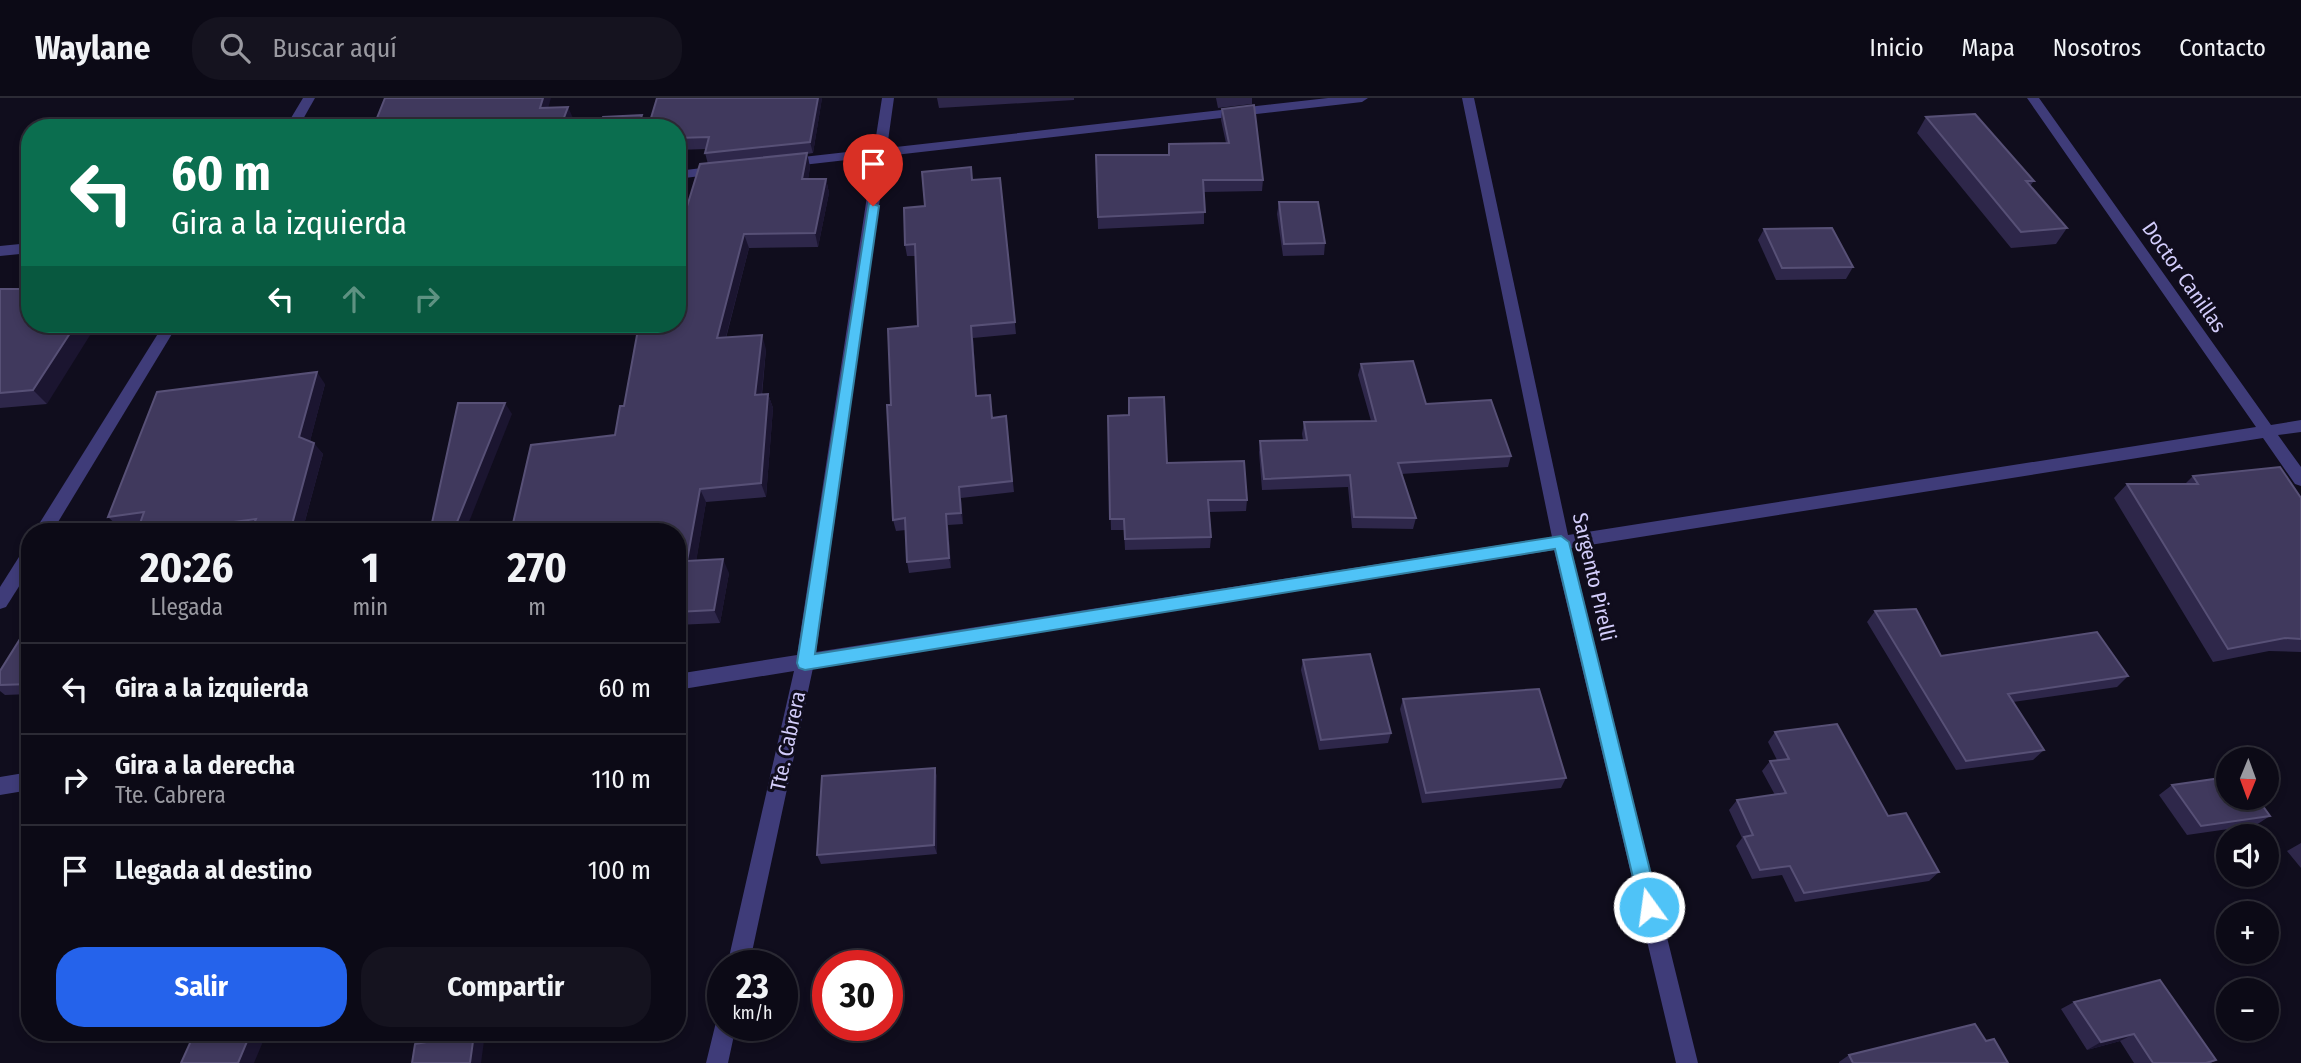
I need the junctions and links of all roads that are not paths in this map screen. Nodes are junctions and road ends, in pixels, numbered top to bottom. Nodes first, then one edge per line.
1 (309, 98) edge
2 (888, 98) edge
3 (1362, 98) edge
4 (1468, 98) edge
5 (2033, 98) edge
6 (296, 119) edge
7 (881, 152) junction
8 (772, 164) edge
9 (732, 169) edge
10 (686, 174) edge
11 (21, 249) edge
12 (0, 251) edge
13 (165, 333) edge
14 (2301, 426) edge
15 (2266, 431) junction
16 (2301, 480) edge
17 (49, 523) edge
18 (1561, 542) junction
19 (21, 568) edge
20 (0, 602) edge
21 (805, 663) junction
22 (686, 681) edge
23 (21, 782) edge
24 (0, 786) edge
25 (742, 950) edge
26 (722, 1041) edge
27 (717, 1063) edge
28 (1687, 1063) edge

1 - 6 street
2 - 7 street, Tte. Cabrera
3 - 7 street
4 - 18 street, Sargento Pirelli
5 - 15 street, Doctor Canillas
7 - 8 street
7 - 21 street, Tte. Cabrera
9 - 10 street
11 - 12 street
13 - 17 street
14 - 15 street
15 - 16 street, Doctor Canillas
15 - 18 street
18 - 21 street
18 - 28 street, Sargento Pirelli
19 - 20 street
21 - 22 street
21 - 25 street, Tte. Cabrera
23 - 24 street
26 - 27 street

